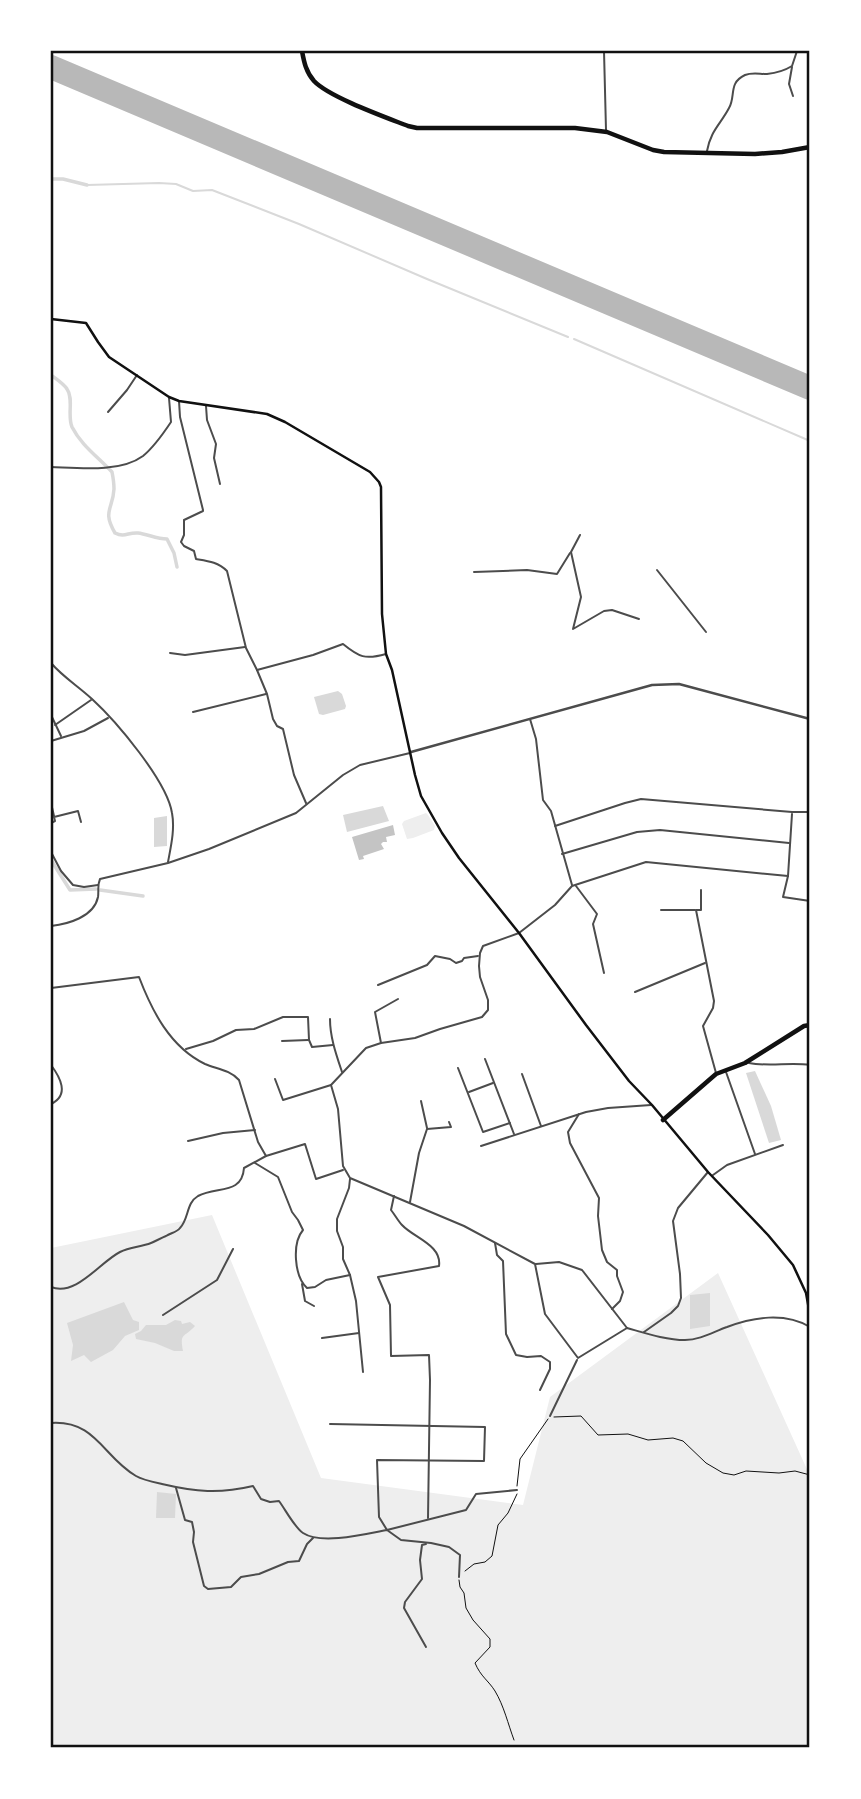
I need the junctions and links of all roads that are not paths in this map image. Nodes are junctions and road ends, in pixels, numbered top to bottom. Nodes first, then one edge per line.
1 (302, 51) edge
2 (604, 51) edge
3 (797, 51) edge
4 (792, 66) junction
5 (793, 96) dead end
6 (607, 132) junction
7 (810, 147) edge
8 (707, 153) junction
9 (51, 319) edge
10 (137, 375) junction
11 (169, 397) junction
12 (179, 401) junction
13 (206, 405) junction
14 (108, 412) dead end
15 (51, 467) edge
16 (220, 484) dead end
17 (580, 535) dead end
18 (571, 552) junction
19 (657, 570) dead end
20 (474, 572) dead end
21 (639, 619) dead end
22 (706, 632) dead end
23 (245, 646) junction
24 (170, 653) dead end
25 (386, 654) junction
26 (51, 663) edge
27 (257, 670) junction
28 (267, 694) junction
29 (92, 699) junction
30 (193, 712) dead end
31 (51, 715) edge
32 (109, 717) junction
33 (530, 719) junction
34 (810, 719) edge
35 (55, 725) junction
36 (62, 738) junction
37 (51, 741) edge
38 (410, 753) junction
39 (51, 803) edge
40 (307, 804) junction
41 (810, 812) edge
42 (792, 813) junction
43 (54, 817) junction
44 (81, 822) dead end
45 (51, 823) edge
46 (555, 826) junction
47 (789, 843) junction
48 (51, 852) edge
49 (562, 855) junction
50 (168, 863) junction
51 (788, 876) junction
52 (98, 885) junction
53 (574, 886) junction
54 (701, 890) dead end
55 (810, 901) edge
56 (661, 909) dead end
57 (696, 910) junction
58 (51, 926) edge
59 (519, 933) junction
60 (480, 956) junction
61 (706, 963) junction
62 (604, 973) dead end
63 (51, 976) edge
64 (379, 985) dead end
65 (51, 988) edge
66 (635, 992) dead end
67 (398, 999) dead end
68 (330, 1018) dead end
69 (810, 1025) edge
70 (309, 1040) junction
71 (282, 1041) dead end
72 (381, 1043) junction
73 (333, 1045) junction
74 (184, 1049) junction
75 (485, 1059) dead end
76 (745, 1062) junction
77 (51, 1065) edge
78 (810, 1065) edge
79 (458, 1068) dead end
80 (725, 1070) junction
81 (342, 1072) junction
82 (522, 1074) dead end
83 (716, 1074) junction
84 (275, 1079) dead end
85 (494, 1083) junction
86 (331, 1085) junction
87 (468, 1093) junction
88 (421, 1101) dead end
89 (51, 1104) edge
90 (652, 1105) junction
91 (579, 1114) junction
92 (663, 1120) junction
93 (449, 1122) dead end
94 (510, 1122) junction
95 (541, 1126) junction
96 (427, 1129) junction
97 (256, 1130) junction
98 (514, 1135) junction
99 (188, 1140) dead end
100 (783, 1145) dead end
101 (481, 1146) dead end
102 (755, 1154) junction
103 (267, 1156) junction
104 (254, 1162) junction
105 (344, 1169) junction
106 (710, 1174) junction
107 (350, 1178) junction
108 (394, 1196) junction
109 (410, 1203) junction
110 (495, 1242) junction
111 (233, 1249) dead end
112 (535, 1264) junction
113 (351, 1275) junction
114 (302, 1283) junction
115 (51, 1287) edge
116 (314, 1306) dead end
117 (612, 1309) junction
118 (163, 1315) dead end
119 (810, 1315) edge
120 (810, 1327) edge
121 (627, 1328) junction
122 (643, 1332) junction
123 (359, 1333) junction
124 (322, 1338) dead end
125 (578, 1358) junction
126 (363, 1372) dead end
127 (540, 1390) dead end
128 (550, 1416) road end
129 (51, 1423) edge
130 (330, 1424) dead end
131 (429, 1426) junction
132 (429, 1460) junction
133 (176, 1487) junction
134 (517, 1490) road end
135 (428, 1519) junction
136 (387, 1530) junction
137 (314, 1537) junction
138 (431, 1543) junction
139 (459, 1577) road end
140 (426, 1647) dead end

1 - 6 highway
2 - 6 street
3 - 4 street
4 - 5 street
4 - 8 street
6 - 8 highway
7 - 8 highway
9 - 10 main road
10 - 11 main road
10 - 14 street
11 - 12 main road
11 - 15 street
12 - 13 main road
12 - 23 street
13 - 16 street
13 - 25 main road
17 - 18 street
18 - 20 street
18 - 21 street
19 - 22 street
23 - 24 street
23 - 27 street
25 - 27 street
25 - 38 main road
26 - 29 street
27 - 28 street
28 - 30 street
28 - 40 street
29 - 32 street
29 - 35 street
31 - 35 street
32 - 36 street
32 - 50 street
33 - 34 street
33 - 38 street
33 - 46 street
35 - 36 street
36 - 37 street
38 - 40 street
38 - 59 main road
39 - 43 street
40 - 50 street
41 - 42 street
42 - 46 street
42 - 47 street
43 - 44 street
43 - 45 street
46 - 49 street
47 - 49 street
47 - 51 street
48 - 52 street
49 - 53 street
50 - 52 street
51 - 53 street
51 - 55 street
52 - 58 street
53 - 59 street
53 - 62 street
54 - 57 street
56 - 57 street
57 - 61 street
59 - 60 street
59 - 90 main road
60 - 64 street
60 - 72 street
61 - 66 street
61 - 83 street
63 - 65 street
65 - 74 street
67 - 72 street
68 - 73 street
69 - 76 highway
70 - 71 street
70 - 73 street
70 - 74 street
72 - 81 street
73 - 81 street
74 - 97 street
75 - 85 street
76 - 78 street
76 - 80 highway
77 - 89 street
79 - 87 street
80 - 83 highway
80 - 102 street
81 - 86 street
82 - 95 street
83 - 92 highway
84 - 86 street
85 - 87 street
85 - 94 street
86 - 105 street
87 - 94 street
88 - 96 street
90 - 91 street
90 - 92 main road
91 - 95 street
91 - 117 street
92 - 106 main road
93 - 96 street
94 - 98 street
95 - 98 street
96 - 109 street
97 - 99 street
97 - 103 street
98 - 101 street
100 - 102 street
102 - 106 street
103 - 104 street
103 - 105 street
104 - 114 street
104 - 115 street
105 - 107 street
106 - 119 main road
106 - 122 street
107 - 108 street
107 - 113 street
108 - 109 street
108 - 131 street
109 - 110 street
110 - 112 street
110 - 127 street
111 - 118 street
112 - 117 street
112 - 125 street
113 - 114 street
113 - 123 street
114 - 116 street
117 - 121 street
120 - 122 street
121 - 122 street
121 - 125 street
123 - 124 street
123 - 126 street
125 - 128 street
129 - 133 street
130 - 131 street
131 - 132 street
131 - 132 street
132 - 135 street
132 - 136 street
133 - 137 street
133 - 137 street
134 - 135 street
135 - 136 street
136 - 137 street
136 - 138 street
138 - 139 street
138 - 140 street

